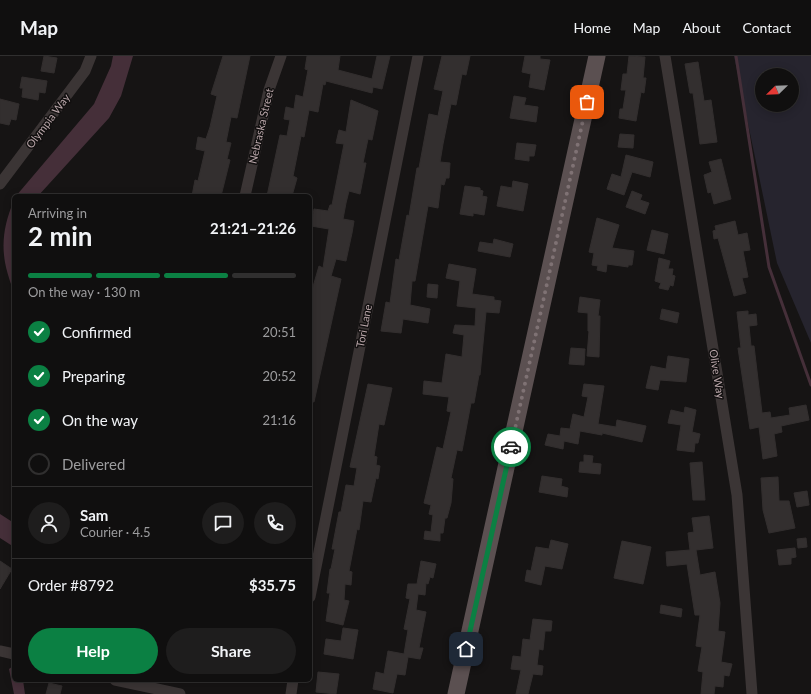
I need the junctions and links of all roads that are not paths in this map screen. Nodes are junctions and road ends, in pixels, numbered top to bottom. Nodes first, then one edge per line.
1 (91, 56) edge
2 (281, 56) edge
3 (418, 56) edge
4 (597, 56) edge
5 (665, 56) edge
6 (0, 184) edge
7 (245, 194) edge
8 (312, 587) edge
9 (0, 651) edge
10 (12, 654) edge
11 (135, 682) edge
12 (294, 682) edge
13 (180, 694) edge
14 (291, 694) edge
15 (456, 694) edge
16 (752, 694) edge

1 - 6 street, Olympia Way
2 - 7 street, Nebraska Street
3 - 8 street, Tori Lane
4 - 15 main road
5 - 16 street, Olive Way
9 - 10 street
11 - 13 street
12 - 14 street

